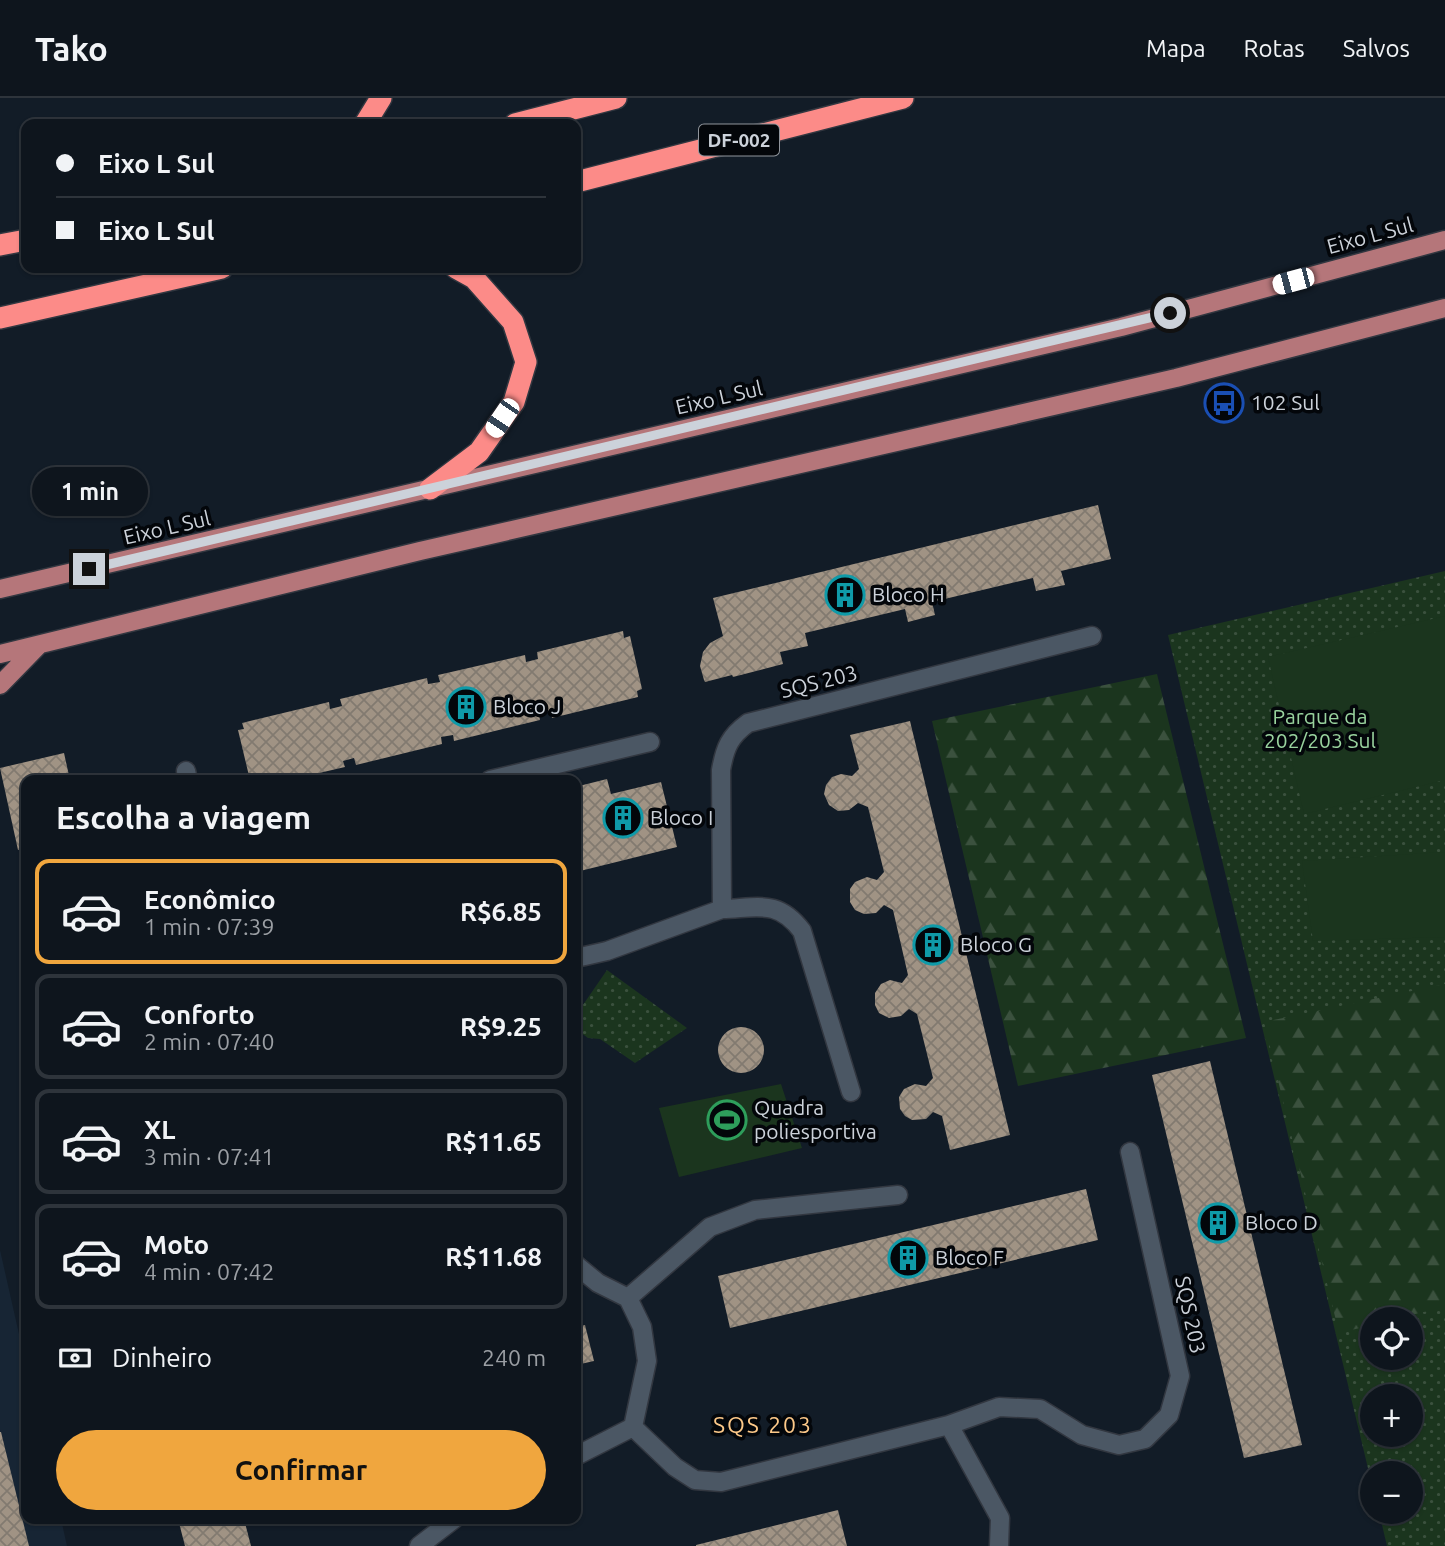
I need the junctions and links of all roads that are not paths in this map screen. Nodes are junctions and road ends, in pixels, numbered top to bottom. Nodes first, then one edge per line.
1 (381, 98) edge
2 (616, 98) edge
3 (903, 98) edge
4 (368, 119) edge
5 (534, 119) edge
6 (581, 181) edge
7 (1445, 240) edge
8 (21, 241) edge
9 (0, 246) edge
10 (200, 273) edge
11 (465, 273) edge
12 (1445, 308) edge
13 (0, 318) edge
14 (430, 489) junction
15 (0, 589) edge
16 (1092, 636) dead end
17 (40, 643) junction
18 (0, 654) edge
19 (0, 685) edge
20 (650, 742) dead end
21 (511, 775) edge
22 (722, 909) junction
23 (581, 957) edge
24 (851, 1092) dead end
25 (1130, 1152) dead end
26 (898, 1195) dead end
27 (581, 1269) edge
28 (628, 1298) junction
29 (949, 1425) junction
30 (633, 1427) junction
31 (581, 1453) edge
32 (448, 1524) edge
33 (419, 1546) edge
34 (999, 1546) edge

1 - 4 highway
2 - 5 highway
3 - 6 highway, DF-002
7 - 14 main road, Eixo L Sul
8 - 9 highway
10 - 13 highway
11 - 14 highway
12 - 17 main road
14 - 15 main road, Eixo L Sul
16 - 22 street, SQS 203
17 - 18 main road
17 - 19 main road
20 - 21 street
22 - 23 street
22 - 24 street
25 - 29 street, SQS 203
26 - 28 street
27 - 28 street
28 - 30 street
29 - 30 street, SQS 203
29 - 34 street
30 - 31 street
32 - 33 street

